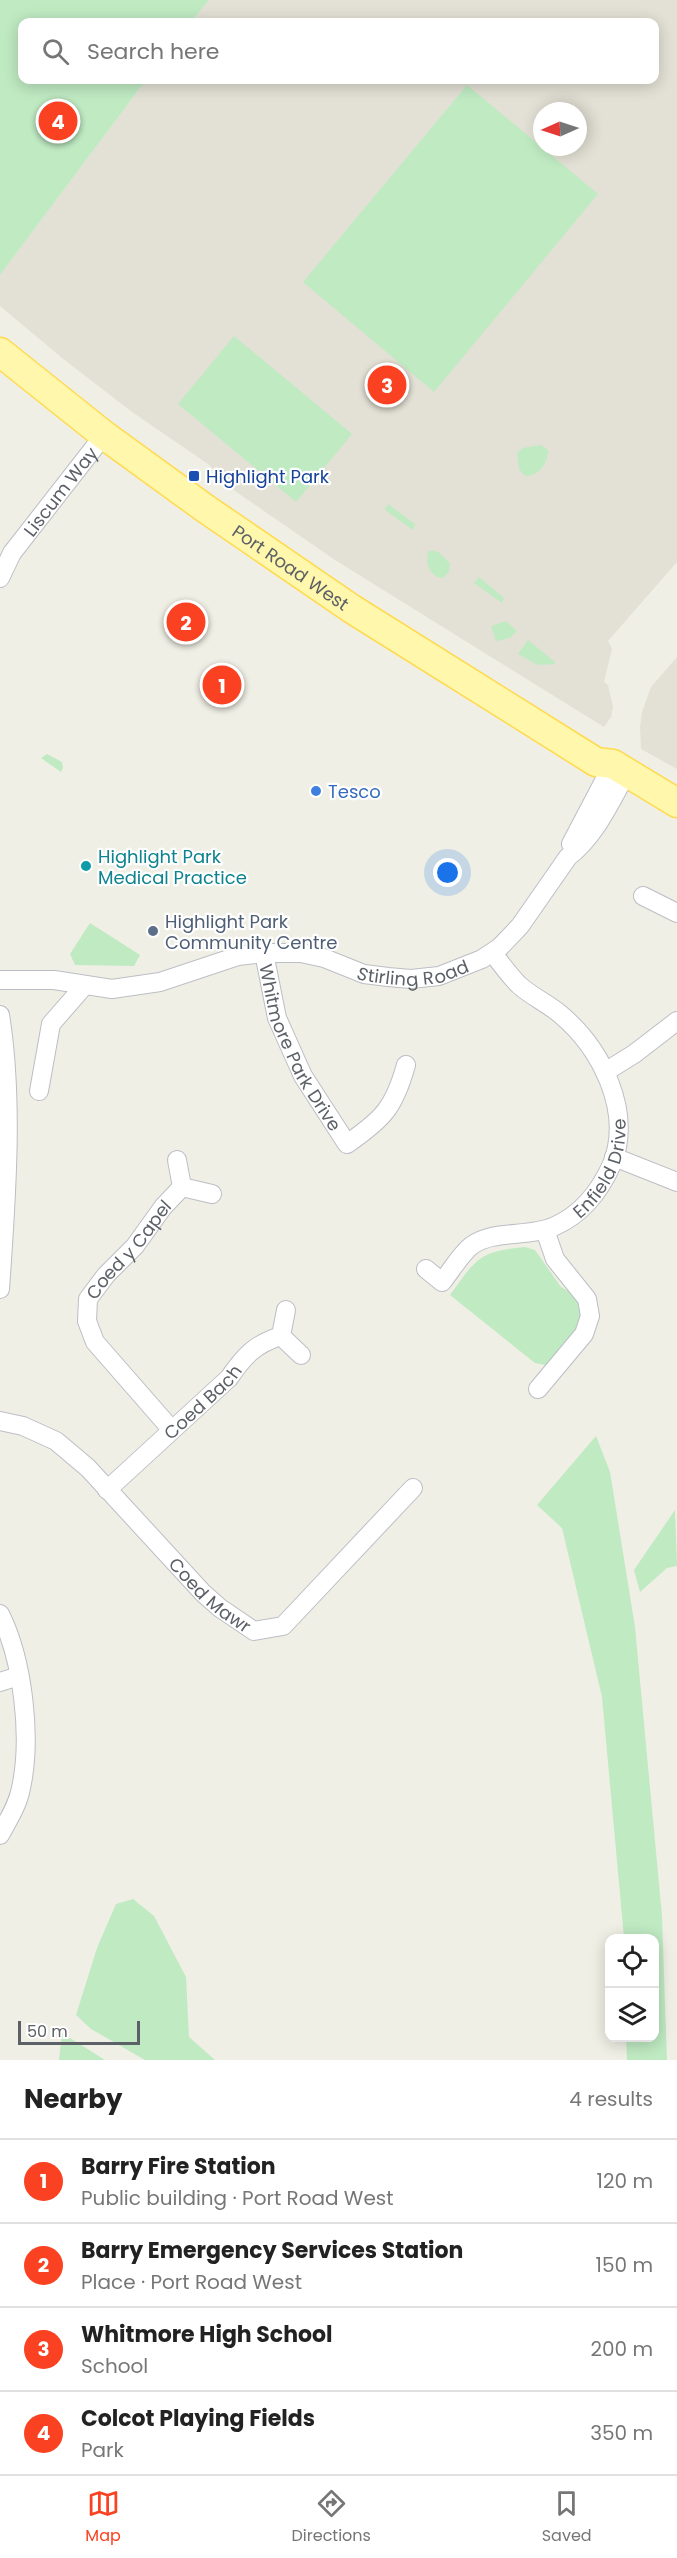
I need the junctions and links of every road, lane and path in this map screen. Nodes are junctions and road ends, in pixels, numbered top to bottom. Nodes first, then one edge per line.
1 (0, 352) edge
2 (104, 435) junction
3 (0, 578) edge
4 (612, 773) junction
5 (677, 802) edge
6 (677, 820) edge
7 (643, 896) dead end
8 (677, 913) edge
9 (264, 953) junction
10 (493, 953) junction
11 (0, 980) edge
12 (85, 985) junction
13 (0, 1015) edge
14 (677, 1021) edge
15 (406, 1065) dead end
16 (605, 1072) junction
17 (39, 1090) dead end
18 (4, 1117) edge
19 (614, 1157) junction
20 (177, 1160) dead end
21 (677, 1182) edge
22 (182, 1187) junction
23 (212, 1194) dead end
24 (545, 1230) junction
25 (426, 1269) dead end
26 (0, 1277) edge
27 (0, 1289) edge
28 (286, 1310) dead end
29 (281, 1336) junction
30 (301, 1354) dead end
31 (538, 1389) dead end
32 (0, 1421) edge
33 (171, 1430) junction
34 (413, 1488) dead end
35 (107, 1490) junction
36 (0, 1614) edge
37 (19, 1676) junction
38 (0, 1682) edge
39 (0, 1834) edge

1 - 2 main road, Port Road West
2 - 3 street, Liscum Way
2 - 4 main road, Port Road West
4 - 5 main road, Port Road West
4 - 6 main road, Port Road West
4 - 10 street, Stirling Road
7 - 8 street
9 - 10 street, Stirling Road
9 - 12 street, Stirling Road
9 - 15 street, Whitmore Park Drive
10 - 16 street, Enfield Drive
11 - 12 street, Stirling Road
12 - 17 street
13 - 18 street
14 - 16 street
16 - 19 street, Enfield Drive
18 - 26 street
19 - 21 street
19 - 24 street, Enfield Drive
20 - 22 street
22 - 23 street, Coed y Capel
22 - 33 street, Coed y Capel
24 - 25 street, Enfield Drive
24 - 31 street, Enfield Drive
26 - 27 street
28 - 29 street
29 - 30 street
29 - 33 street, Coed Bach
32 - 35 street, Coed Mawr
33 - 35 street, Coed Bach
34 - 35 street, Coed Mawr
36 - 37 street
37 - 38 street
37 - 39 street

